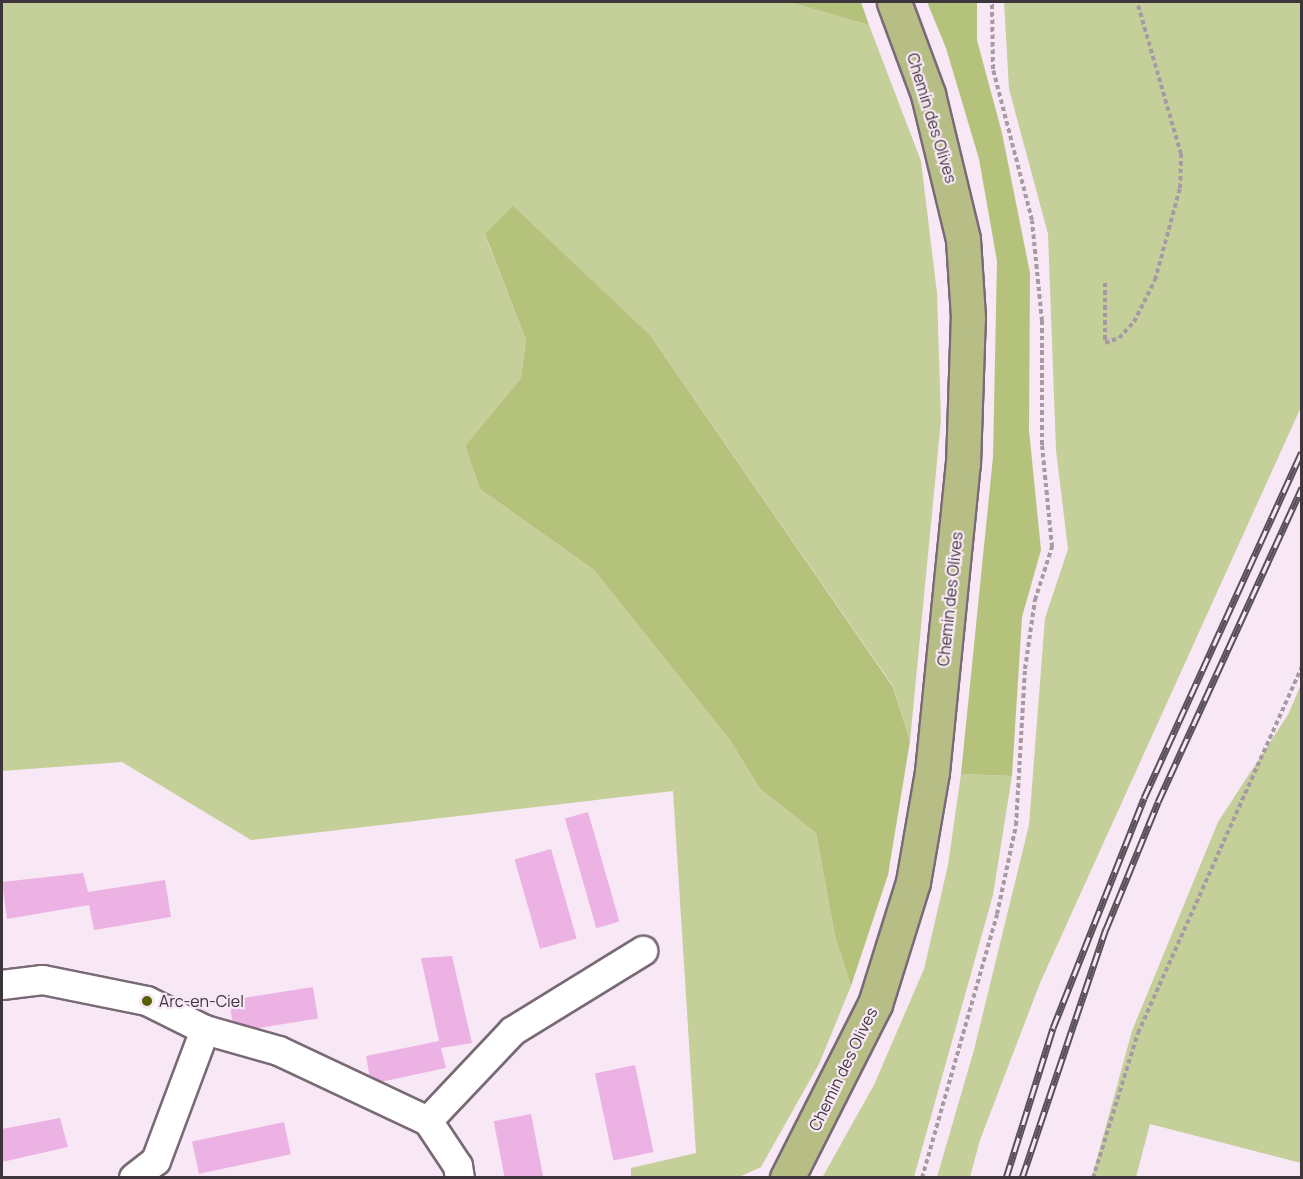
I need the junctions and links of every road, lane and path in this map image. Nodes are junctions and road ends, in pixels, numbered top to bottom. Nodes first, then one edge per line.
1 (894, 2) edge
2 (992, 2) edge
3 (1137, 2) edge
4 (1105, 283) dead end
5 (1302, 667) edge
6 (643, 951) dead end
7 (2, 985) edge
8 (205, 1030) junction
9 (428, 1121) junction
10 (135, 1177) edge
11 (460, 1178) edge
12 (787, 1178) edge
13 (922, 1178) edge
14 (1093, 1178) edge

1 - 12 main road, Chemin des Olives
2 - 13 path
3 - 4 path
5 - 14 path
6 - 9 street
7 - 8 street
8 - 9 street
8 - 10 street
9 - 11 street

